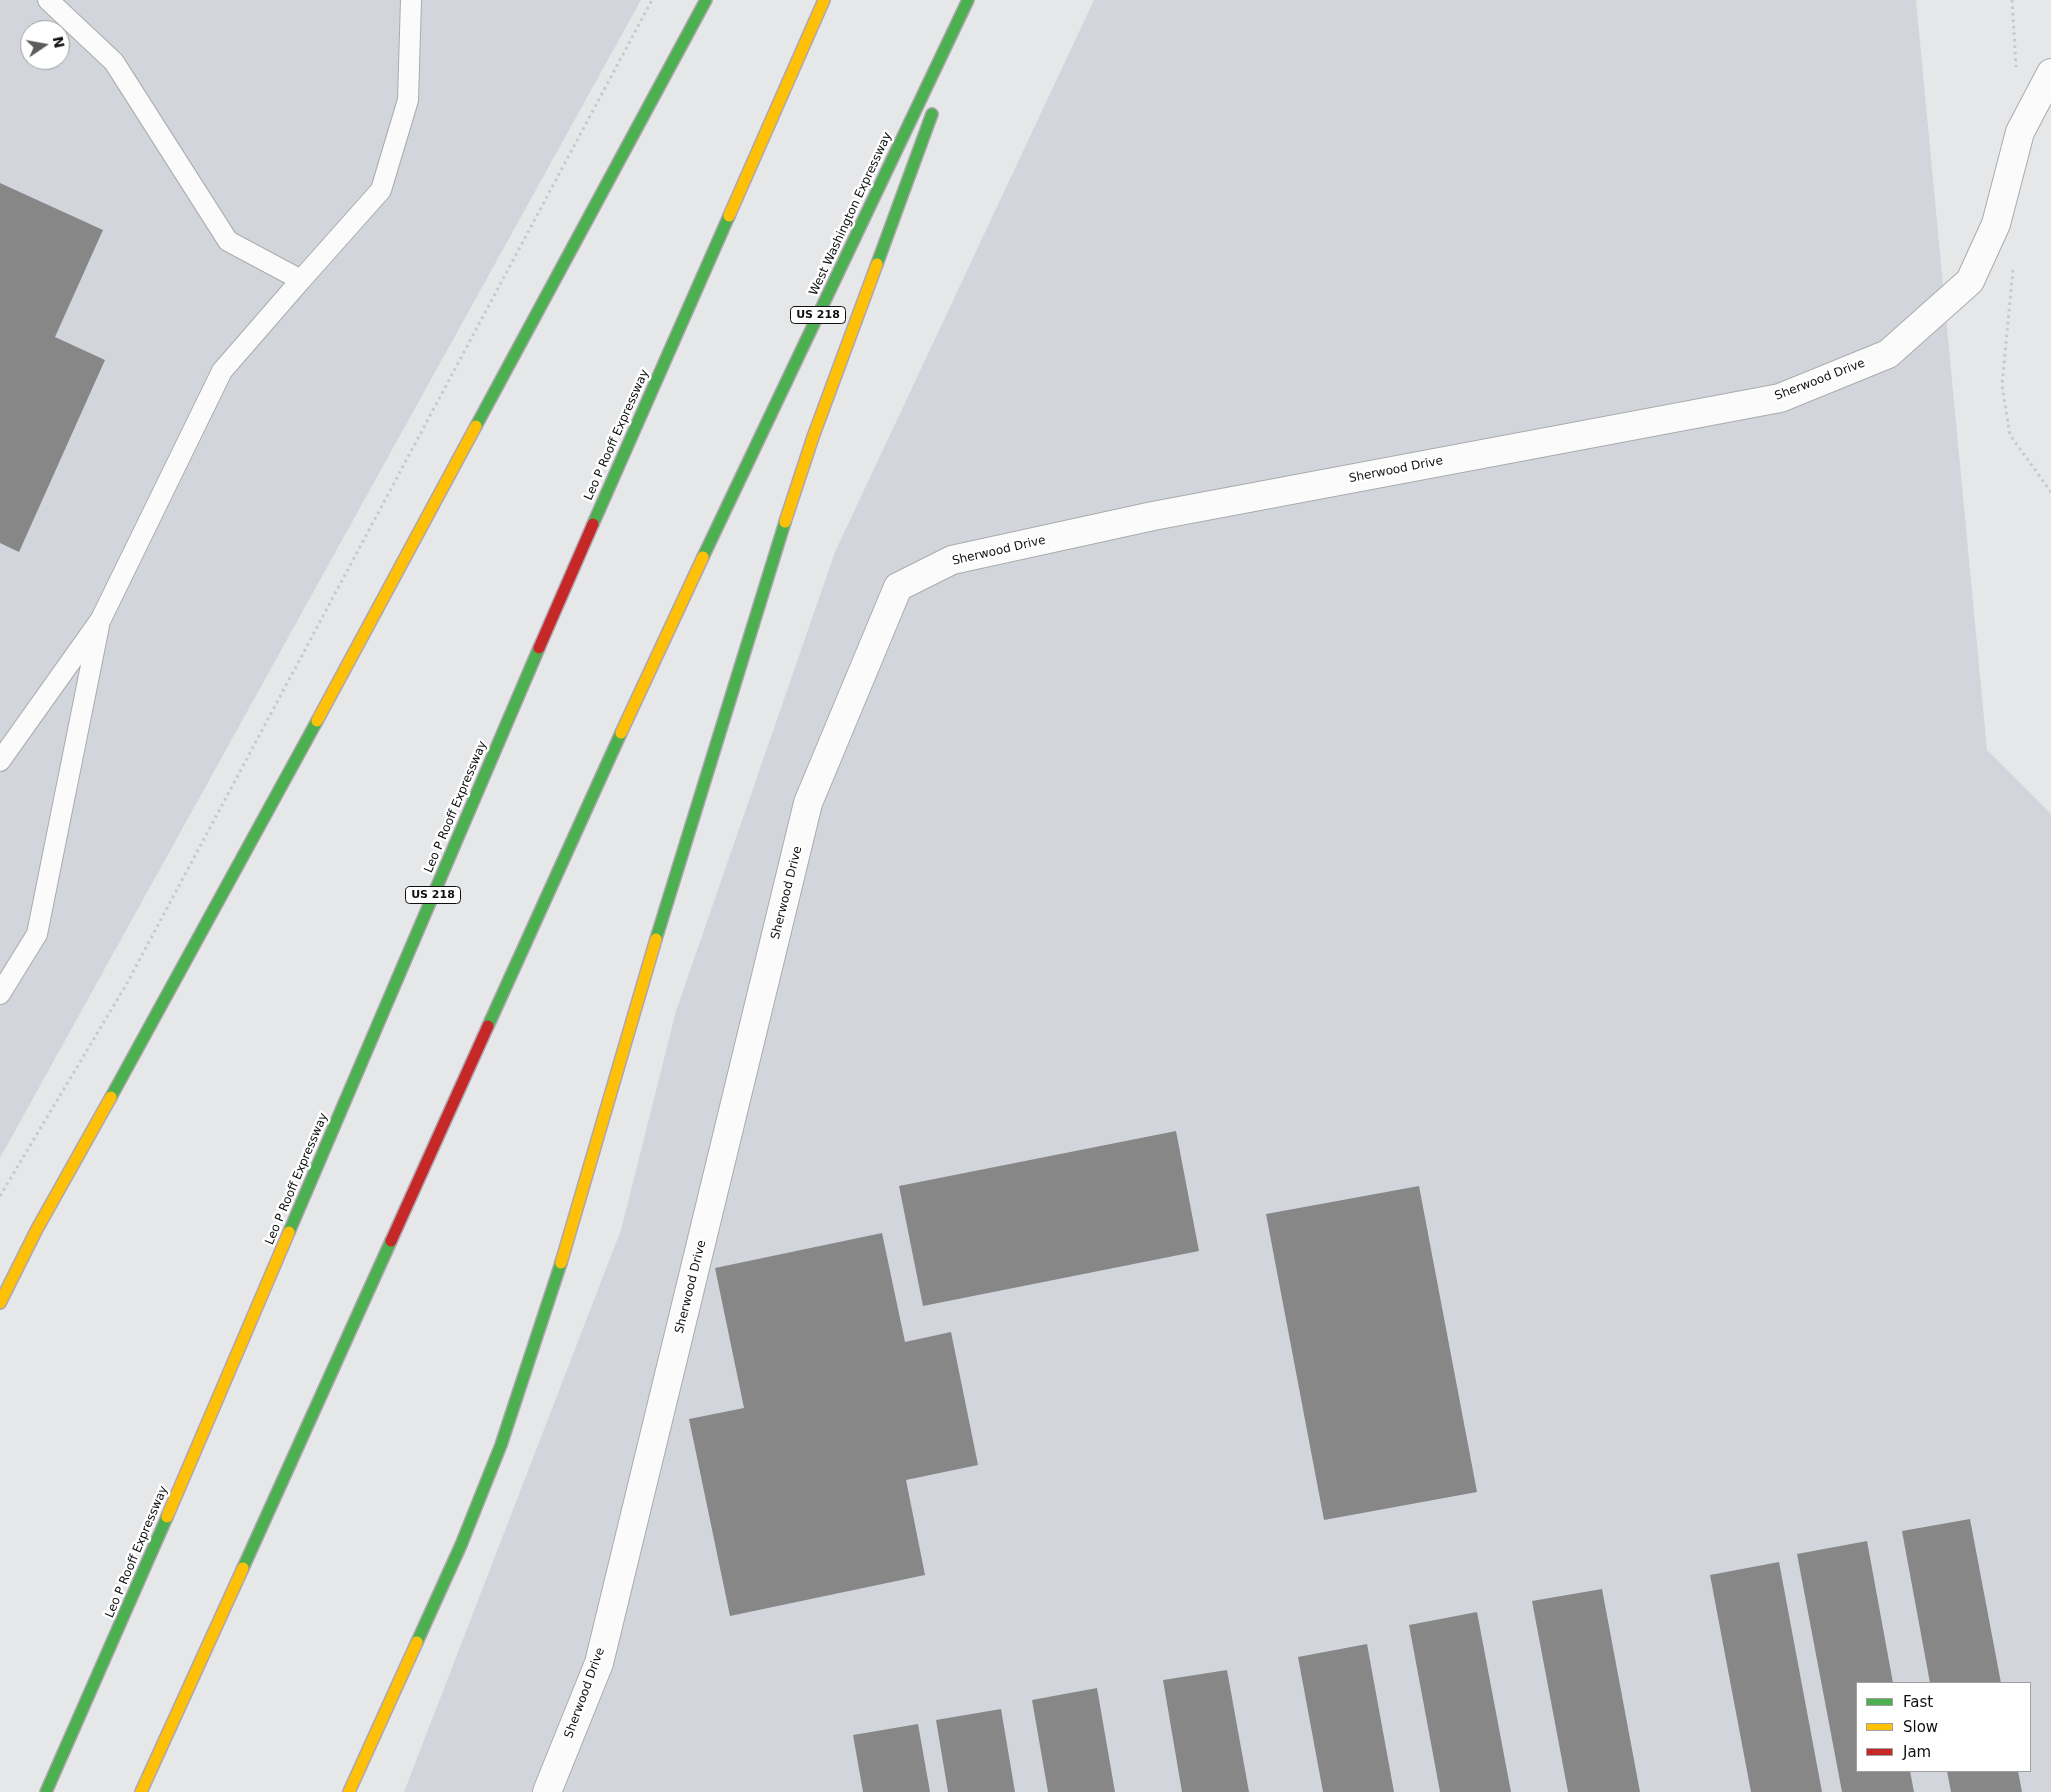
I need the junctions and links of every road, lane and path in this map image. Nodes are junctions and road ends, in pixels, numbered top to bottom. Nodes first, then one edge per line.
1 (48, 0) edge
2 (411, 0) edge
3 (652, 0) edge
4 (706, 0) edge
5 (824, 0) edge
6 (968, 0) edge
7 (974, 0) edge
8 (950, 65) dead end
9 (2051, 73) edge
10 (936, 102) dead end
11 (302, 280) junction
12 (101, 619) junction
13 (0, 761) edge
14 (0, 994) edge
15 (0, 1196) edge
16 (0, 1303) edge
17 (46, 1792) edge
18 (141, 1792) edge
19 (349, 1792) edge
20 (547, 1792) edge

1 - 11 lane
2 - 11 lane
3 - 15 path
4 - 16 highway
5 - 17 highway, Leo P Rooff Expressway / US 218
6 - 18 highway, West Washington Expressway / US 218
7 - 8 highway
9 - 20 street, Sherwood Drive
10 - 19 highway
11 - 12 lane
12 - 13 lane
12 - 14 lane

